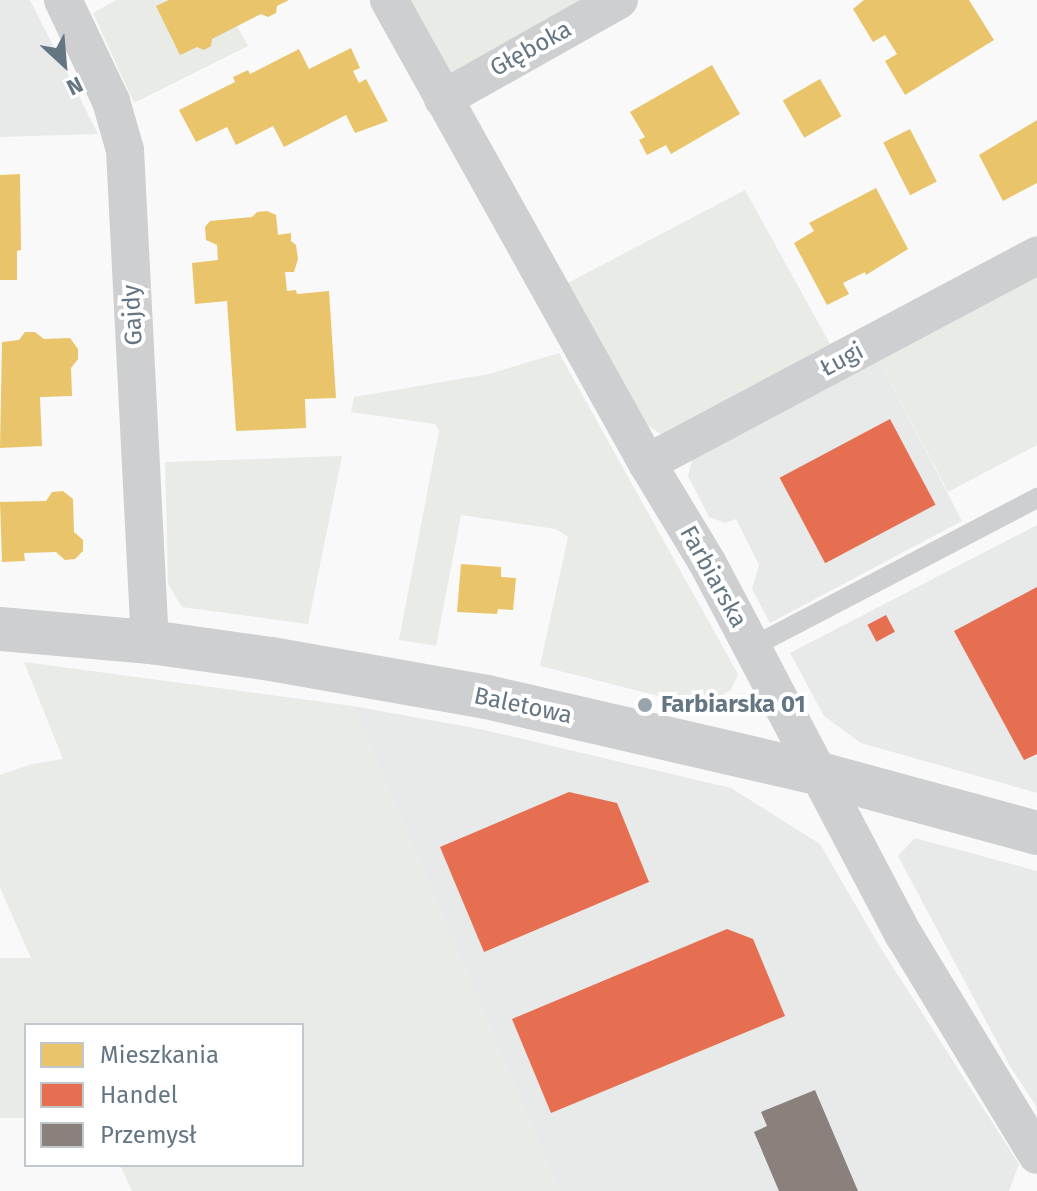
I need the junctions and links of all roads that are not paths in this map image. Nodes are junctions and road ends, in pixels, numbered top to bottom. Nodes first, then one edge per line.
1 (63, 0) edge
2 (389, 0) edge
3 (619, 0) edge
4 (443, 99) junction
5 (1037, 256) edge
6 (647, 463) junction
7 (1037, 498) edge
8 (0, 629) edge
9 (150, 642) junction
10 (752, 647) junction
11 (820, 774) junction
12 (1037, 833) edge
13 (1037, 1155) edge

1 - 9 street, Gajdy
2 - 4 street, Farbiarska
3 - 4 street, Głęboka
4 - 6 street, Farbiarska
5 - 6 street, Ługi
6 - 10 street, Farbiarska
7 - 10 lane
8 - 9 street, Baletowa
9 - 11 street, Baletowa
10 - 11 street, Farbiarska
11 - 12 street, Baletowa
11 - 13 street, Farbiarska

